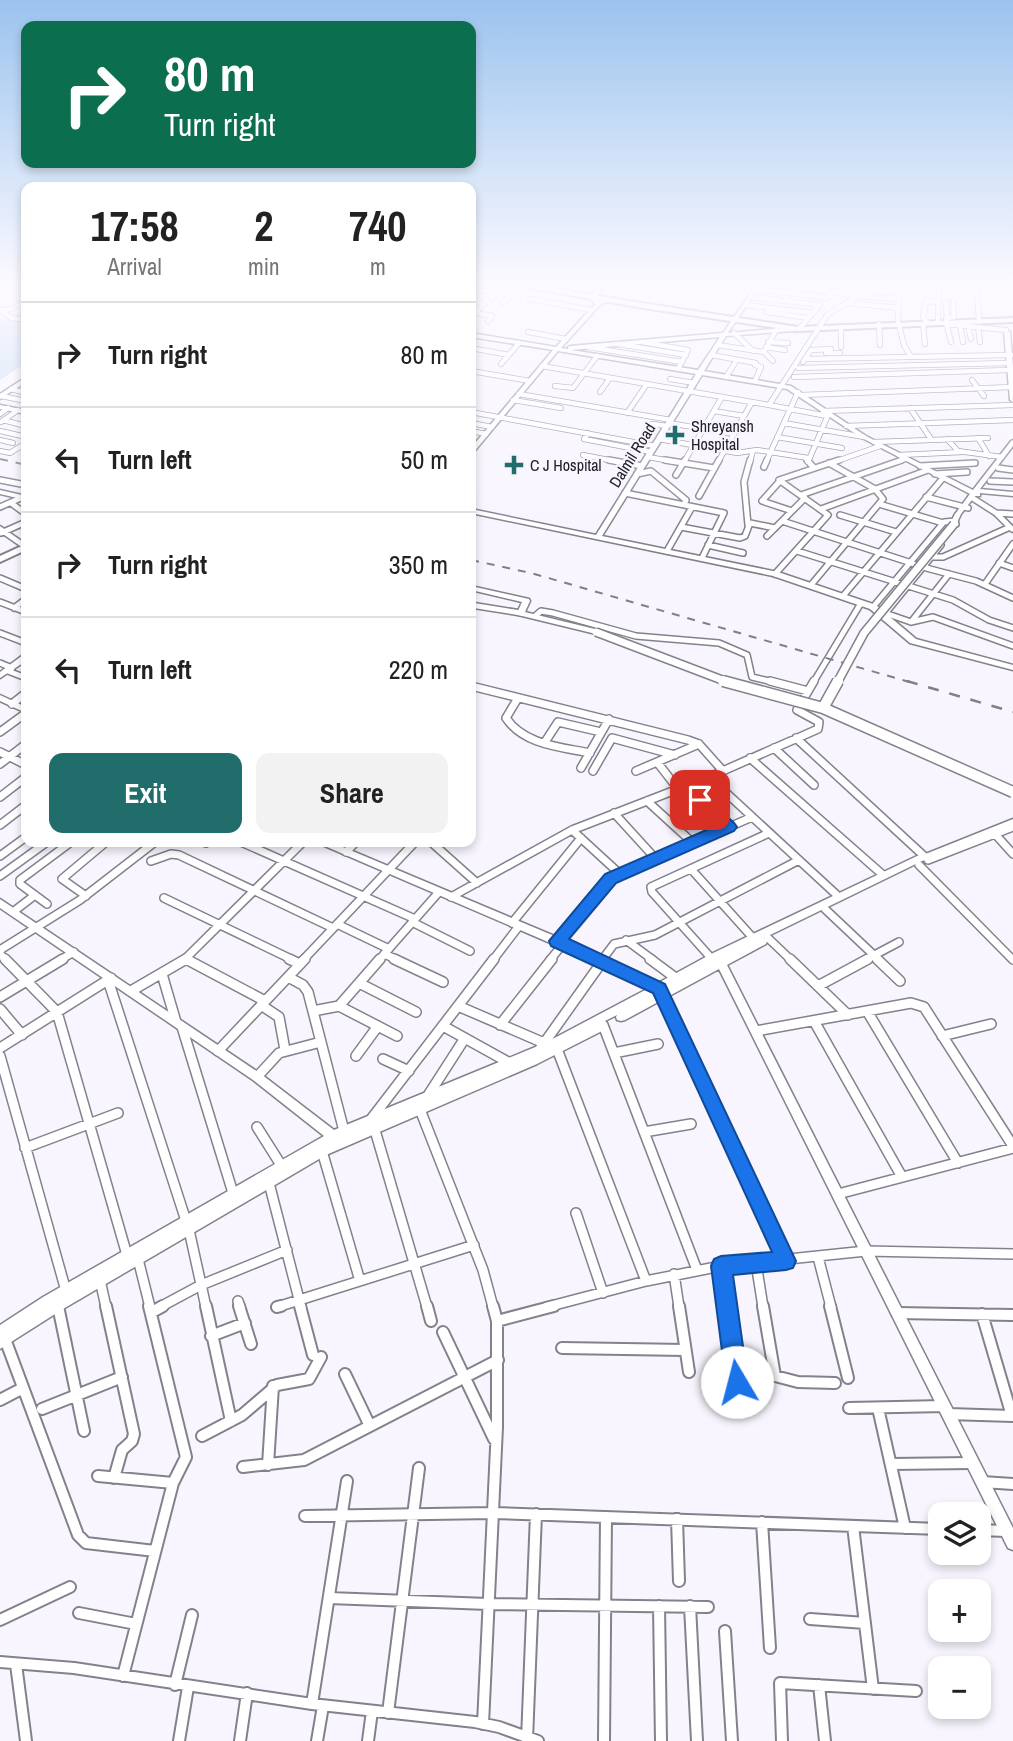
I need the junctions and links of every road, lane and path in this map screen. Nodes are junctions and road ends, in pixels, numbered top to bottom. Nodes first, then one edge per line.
1 (590, 365) edge
2 (655, 365) edge
3 (680, 365) edge
4 (705, 365) edge
5 (734, 365) edge
6 (756, 365) edge
7 (798, 365) edge
8 (801, 365) edge
9 (542, 366) joint
10 (879, 366) junction
11 (1011, 366) edge
12 (799, 368) junction
13 (678, 369) junction
14 (476, 373) edge
15 (584, 373) junction
16 (700, 373) junction
17 (884, 374) junction
18 (726, 377) junction
19 (794, 377) junction
20 (610, 378) junction
21 (670, 379) dead end
22 (972, 380) dead end
23 (21, 381) edge
24 (530, 381) junction
25 (628, 381) junction
26 (755, 381) junction
27 (21, 382) edge
28 (694, 383) junction
29 (647, 384) junction
30 (555, 386) dead end
31 (785, 386) junction
32 (624, 388) dead end
33 (978, 388) junction
34 (1012, 388) edge
35 (11, 390) junction
36 (21, 391) edge
37 (600, 392) dead end
38 (688, 392) junction
39 (799, 393) junction
40 (519, 394) junction
41 (0, 396) edge
42 (984, 396) dead end
43 (722, 397) junction
44 (21, 400) edge
45 (513, 400) junction
46 (752, 402) junction
47 (1013, 402) edge
48 (769, 405) junction
49 (976, 406) junction
50 (0, 407) edge
51 (8, 408) junction
52 (561, 408) dead end
53 (910, 408) junction
54 (18, 410) junction
55 (790, 410) junction
56 (21, 411) edge
57 (714, 411) junction
58 (476, 413) edge
59 (627, 413) junction
60 (0, 414) edge
61 (826, 414) junction
62 (744, 416) junction
63 (499, 417) junction
64 (1013, 420) edge
65 (1, 421) edge
66 (987, 421) junction
67 (669, 423) junction
68 (784, 423) junction
69 (476, 424) edge
70 (920, 424) junction
71 (21, 425) edge
72 (846, 426) junction
73 (492, 427) junction
74 (703, 429) junction
75 (821, 430) junction
76 (0, 431) edge
77 (476, 432) edge
78 (588, 433) junction
79 (485, 434) junction
80 (734, 434) junction
81 (21, 436) edge
82 (864, 437) junction
83 (611, 438) junction
84 (777, 438) junction
85 (978, 438) junction
86 (988, 438) dead end
87 (931, 439) junction
88 (947, 439) junction
89 (0, 440) edge
90 (476, 441) edge
91 (479, 442) junction
92 (1013, 442) edge
93 (13, 443) dead end
94 (606, 443) junction
95 (640, 443) junction
96 (815, 444) junction
97 (877, 444) junction
98 (693, 445) junction
99 (476, 446) edge
100 (19, 448) edge
101 (842, 448) dead end
102 (653, 449) junction
103 (1013, 450) edge
104 (0, 451) edge
105 (724, 451) junction
106 (753, 451) junction
107 (771, 452) junction
108 (963, 452) junction
109 (583, 455) dead end
110 (989, 456) junction
111 (596, 457) junction
112 (902, 457) junction
113 (1002, 457) junction
114 (808, 458) junction
115 (683, 463) junction
116 (829, 463) junction
117 (975, 463) dead end
118 (642, 466) junction
119 (919, 466) junction
120 (764, 467) dead end
121 (714, 468) junction
122 (814, 468) junction
123 (998, 468) junction
124 (928, 470) junction
125 (1013, 470) edge
126 (967, 472) dead end
127 (637, 474) junction
128 (935, 474) junction
129 (676, 475) dead end
130 (854, 476) junction
131 (943, 478) junction
132 (0, 480) edge
133 (990, 481) junction
134 (779, 482) junction
135 (1013, 482) edge
136 (21, 484) edge
137 (875, 489) junction
138 (0, 492) edge
139 (625, 493) junction
140 (976, 494) junction
141 (1013, 494) edge
142 (699, 496) dead end
143 (803, 496) junction
144 (21, 497) edge
145 (926, 497) junction
146 (21, 499) edge
147 (11, 503) junction
148 (879, 503) junction
149 (684, 505) junction
150 (692, 507) junction
151 (966, 507) junction
152 (0, 508) edge
153 (821, 509) junction
154 (21, 510) edge
155 (792, 511) junction
156 (476, 512) edge
157 (996, 513) junction
158 (912, 514) junction
159 (1013, 514) edge
160 (839, 515) dead end
161 (782, 521) junction
162 (955, 522) junction
163 (863, 523) junction
164 (943, 523) junction
165 (21, 524) edge
166 (748, 525) junction
167 (681, 527) junction
168 (775, 528) junction
169 (1012, 529) edge
170 (1, 531) edge
171 (815, 531) junction
172 (896, 532) junction
173 (714, 533) junction
174 (767, 536) dead end
175 (598, 537) junction
176 (848, 541) junction
177 (1013, 544) edge
178 (21, 545) edge
179 (708, 545) junction
180 (727, 550) junction
181 (21, 551) edge
182 (667, 551) junction
183 (797, 551) junction
184 (880, 551) junction
185 (743, 553) dead end
186 (932, 557) junction
187 (702, 558) junction
188 (0, 561) edge
189 (831, 561) junction
190 (722, 562) junction
191 (911, 562) junction
192 (999, 564) junction
193 (924, 567) junction
194 (1013, 568) edge
195 (863, 572) junction
196 (775, 574) junction
197 (949, 574) junction
198 (0, 578) edge
199 (896, 582) junction
200 (985, 584) junction
201 (811, 585) junction
202 (909, 586) junction
203 (21, 587) edge
204 (476, 589) edge
205 (933, 594) junction
206 (844, 596) junction
207 (1013, 598) edge
208 (0, 602) edge
209 (21, 602) edge
210 (861, 603) junction
211 (476, 606) edge
212 (873, 607) junction
213 (13, 608) junction
214 (21, 610) edge
215 (522, 614) junction
216 (885, 614) junction
217 (536, 616) junction
218 (911, 622) junction
219 (1013, 628) edge
220 (0, 632) edge
221 (21, 641) edge
222 (1004, 642) junction
223 (1013, 646) edge
224 (21, 660) edge
225 (0, 663) edge
226 (1013, 668) edge
227 (6, 671) edge
228 (476, 687) edge
229 (808, 691) junction
230 (21, 697) edge
231 (0, 698) edge
232 (518, 698) junction
233 (12, 704) junction
234 (823, 708) junction
235 (21, 709) edge
236 (21, 716) edge
237 (609, 719) junction
238 (0, 732) edge
239 (601, 732) junction
240 (796, 738) junction
241 (545, 742) junction
242 (699, 744) junction
243 (21, 748) edge
244 (774, 748) junction
245 (0, 752) edge
246 (590, 753) junction
247 (675, 755) junction
248 (10, 757) junction
249 (750, 758) junction
250 (21, 762) edge
251 (657, 762) junction
252 (0, 764) edge
253 (581, 768) dead end
254 (593, 771) dead end
255 (636, 771) dead end
256 (723, 771) junction
257 (709, 777) junction
258 (21, 781) edge
259 (814, 785) dead end
260 (682, 788) junction
261 (1013, 792) edge
262 (0, 797) edge
263 (647, 801) junction
264 (21, 811) edge
265 (614, 813) junction
266 (752, 817) junction
267 (0, 825) edge
268 (1013, 825) edge
269 (729, 827) junction
270 (572, 830) junction
271 (769, 833) junction
272 (995, 834) junction
273 (581, 838) junction
274 (21, 841) edge
275 (692, 842) junction
276 (0, 845) edge
277 (40, 847) edge
278 (64, 847) edge
279 (100, 847) edge
280 (149, 847) edge
281 (252, 847) edge
282 (298, 847) edge
283 (334, 847) edge
284 (351, 847) edge
285 (410, 847) edge
286 (437, 847) edge
287 (8, 850) junction
288 (346, 852) junction
289 (1013, 853) edge
290 (0, 856) edge
291 (655, 859) junction
292 (925, 859) junction
293 (151, 860) dead end
294 (799, 860) junction
295 (284, 861) junction
296 (691, 869) junction
297 (387, 870) junction
298 (620, 874) junction
299 (0, 876) edge
300 (883, 876) junction
301 (477, 883) junction
302 (253, 892) junction
303 (439, 892) junction
304 (35, 895) junction
305 (86, 896) junction
306 (363, 896) junction
307 (451, 897) junction
308 (839, 897) junction
309 (164, 898) dead end
310 (719, 900) junction
311 (0, 904) edge
312 (47, 904) dead end
313 (825, 909) junction
314 (13, 912) junction
315 (413, 921) junction
316 (679, 922) junction
317 (516, 924) junction
318 (221, 925) junction
319 (335, 926) junction
320 (38, 929) junction
321 (753, 938) junction
322 (768, 938) junction
323 (625, 940) junction
324 (899, 942) dead end
325 (560, 943) junction
326 (470, 951) dead end
327 (0, 952) edge
328 (386, 952) junction
329 (74, 953) junction
330 (874, 956) junction
331 (186, 959) junction
332 (717, 959) junction
333 (1013, 960) edge
334 (603, 961) junction
335 (300, 964) junction
336 (162, 974) junction
337 (288, 977) junction
338 (110, 979) junction
339 (677, 979) junction
340 (900, 981) dead end
341 (25, 982) junction
342 (443, 982) dead end
343 (359, 983) junction
344 (818, 986) junction
345 (131, 991) junction
346 (661, 992) junction
347 (0, 997) edge
348 (263, 1003) junction
349 (339, 1006) junction
350 (458, 1006) junction
351 (0, 1009) edge
352 (313, 1011) junction
353 (867, 1011) junction
354 (57, 1012) junction
355 (416, 1012) dead end
356 (848, 1015) junction
357 (814, 1021) junction
358 (179, 1024) junction
359 (500, 1024) junction
360 (991, 1024) dead end
361 (378, 1026) junction
362 (443, 1026) junction
363 (603, 1026) junction
364 (756, 1031) junction
365 (22, 1035) junction
366 (942, 1035) junction
367 (397, 1036) dead end
368 (465, 1038) junction
369 (321, 1042) junction
370 (658, 1044) dead end
371 (542, 1046) junction
372 (0, 1048) edge
373 (557, 1049) junction
374 (285, 1050) junction
375 (218, 1051) junction
376 (614, 1053) junction
377 (0, 1056) edge
378 (356, 1056) dead end
379 (383, 1059) dead end
380 (508, 1062) junction
381 (409, 1071) junction
382 (257, 1077) junction
383 (429, 1094) junction
384 (419, 1107) junction
385 (118, 1113) dead end
386 (373, 1122) junction
387 (91, 1124) junction
388 (691, 1124) dead end
389 (257, 1127) dead end
390 (644, 1132) junction
391 (339, 1136) junction
392 (1013, 1147) edge
393 (25, 1148) junction
394 (322, 1151) junction
395 (957, 1163) junction
396 (281, 1165) junction
397 (902, 1177) junction
398 (270, 1183) junction
399 (233, 1193) junction
400 (838, 1194) junction
401 (576, 1213) dead end
402 (187, 1226) junction
403 (474, 1245) junction
404 (287, 1250) junction
405 (866, 1251) junction
406 (1013, 1254) edge
407 (134, 1255) junction
408 (818, 1257) junction
409 (786, 1261) junction
410 (756, 1263) junction
411 (414, 1264) junction
412 (721, 1266) junction
413 (697, 1270) junction
414 (674, 1274) junction
415 (100, 1280) junction
416 (360, 1281) junction
417 (646, 1281) junction
418 (201, 1285) junction
419 (66, 1291) junction
420 (603, 1293) junction
421 (301, 1299) junction
422 (238, 1301) dead end
423 (58, 1305) junction
424 (277, 1307) dead end
425 (152, 1312) junction
426 (897, 1313) junction
427 (982, 1314) junction
428 (1013, 1315) edge
429 (432, 1321) dead end
430 (497, 1321) junction
431 (245, 1323) junction
432 (443, 1332) dead end
433 (1, 1334) edge
434 (211, 1336) junction
435 (251, 1343) dead end
436 (562, 1348) dead end
437 (685, 1350) junction
438 (498, 1360) junction
439 (689, 1372) dead end
440 (345, 1374) dead end
441 (122, 1377) junction
442 (465, 1377) junction
443 (848, 1378) dead end
444 (737, 1382) dead end
445 (835, 1383) dead end
446 (273, 1386) junction
447 (23, 1388) junction
448 (77, 1396) junction
449 (0, 1400) edge
450 (849, 1408) dead end
451 (878, 1408) junction
452 (42, 1409) dead end
453 (946, 1410) junction
454 (1012, 1416) edge
455 (231, 1421) junction
456 (370, 1426) junction
457 (84, 1431) dead end
458 (202, 1436) dead end
459 (496, 1443) junction
460 (972, 1463) junction
461 (891, 1464) junction
462 (268, 1465) junction
463 (243, 1467) dead end
464 (419, 1468) dead end
465 (98, 1476) dead end
466 (114, 1478) junction
467 (347, 1481) dead end
468 (982, 1482) junction
469 (173, 1483) junction
470 (1013, 1483) edge
471 (493, 1513) junction
472 (413, 1514) junction
473 (536, 1514) junction
474 (342, 1515) junction
475 (305, 1516) dead end
476 (606, 1517) junction
477 (677, 1519) junction
478 (762, 1522) junction
479 (853, 1526) junction
480 (905, 1528) junction
481 (928, 1529) edge
482 (991, 1534) edge
483 (1012, 1540) edge
484 (155, 1551) junction
485 (679, 1581) dead end
486 (70, 1587) dead end
487 (329, 1598) junction
488 (402, 1601) junction
489 (488, 1604) junction
490 (533, 1604) junction
491 (605, 1605) junction
492 (659, 1606) junction
493 (690, 1606) junction
494 (708, 1607) dead end
495 (79, 1613) dead end
496 (192, 1615) dead end
497 (810, 1619) dead end
498 (0, 1620) edge
499 (865, 1623) junction
500 (136, 1624) junction
501 (725, 1631) dead end
502 (769, 1648) dead end
503 (0, 1662) edge
504 (16, 1664) junction
505 (123, 1676) junction
506 (174, 1685) junction
507 (819, 1685) junction
508 (188, 1687) junction
509 (873, 1689) junction
510 (916, 1692) dead end
511 (247, 1693) junction
512 (317, 1705) junction
513 (372, 1711) junction
514 (388, 1713) junction
515 (483, 1724) junction
516 (531, 1740) edge
517 (26, 1741) edge
518 (179, 1741) edge
519 (240, 1741) edge
520 (317, 1741) edge
521 (368, 1741) edge
522 (604, 1741) edge
523 (661, 1741) edge
524 (697, 1741) edge
525 (732, 1741) edge
526 (782, 1741) edge
527 (825, 1741) edge

1 - 15 street
2 - 13 street
3 - 13 street
4 - 16 street, Dalmil Road
5 - 18 street
6 - 26 street
7 - 31 street
8 - 12 street
9 - 15 street
9 - 24 street
10 - 11 street
10 - 12 street
10 - 17 street
11 - 17 street
11 - 34 street
12 - 19 street
13 - 16 street
14 - 24 street
15 - 20 street
15 - 30 street
16 - 18 street
16 - 28 street, Dalmil Road
17 - 19 street
18 - 26 street
19 - 31 street
20 - 25 street
20 - 37 street
21 - 28 street
22 - 33 street
23 - 41 street
24 - 40 street
25 - 29 street
25 - 32 street
26 - 31 street
27 - 35 street
28 - 38 street, Dalmil Road
29 - 38 street
29 - 59 street
31 - 39 street
31 - 48 street
33 - 34 street
33 - 39 street
33 - 42 street
34 - 47 street
35 - 36 street
35 - 41 street
38 - 43 street
38 - 67 street, Dalmil Road
39 - 55 street
39 - 61 street
40 - 45 street
40 - 59 street
41 - 44 street
43 - 46 street
43 - 57 street
45 - 52 street
45 - 63 street
46 - 48 street
46 - 62 street
47 - 49 street
48 - 55 street
49 - 53 street
49 - 66 street
50 - 51 street
51 - 54 street
51 - 60 street
53 - 61 street
53 - 70 street
54 - 56 street
54 - 65 street
55 - 61 street
55 - 68 street
57 - 62 street
57 - 74 street
58 - 63 street
59 - 67 street
61 - 72 street
61 - 75 street
62 - 80 street
63 - 73 street
63 - 78 street
64 - 66 street
65 - 71 street
66 - 70 street
67 - 74 street
67 - 95 street
67 - 102 street, Dalmil Road
68 - 75 street
68 - 84 street
69 - 73 street
70 - 72 street
70 - 87 street
72 - 82 street
73 - 79 street
74 - 80 street
74 - 98 street
75 - 82 street
75 - 96 street
76 - 81 street
77 - 79 street
78 - 83 street
78 - 94 street
79 - 91 street
80 - 105 street
82 - 97 street
83 - 94 street
83 - 95 street
84 - 96 street
84 - 107 street
85 - 86 street
85 - 88 street
85 - 110 street
87 - 88 street
87 - 97 street
88 - 108 street
89 - 93 street
90 - 91 street
91 - 99 street
92 - 113 street
94 - 102 street
94 - 111 street
95 - 102 street
96 - 101 street
96 - 114 street
97 - 112 street
97 - 116 street
98 - 102 street
98 - 105 street
98 - 115 street
100 - 104 street
102 - 115 street
102 - 118 street, Dalmil Road
103 - 123 street
105 - 106 street
105 - 121 street
106 - 107 street
106 - 166 street
107 - 114 street
107 - 120 street
108 - 110 street
108 - 112 street
109 - 111 street
110 - 113 street
111 - 118 street
112 - 119 street
112 - 130 street
113 - 140 street
114 - 122 street
115 - 121 street
115 - 129 street
116 - 122 street
116 - 130 street
117 - 119 street
118 - 127 street, Dalmil Road
119 - 124 street
121 - 142 street
122 - 134 street
123 - 125 street
123 - 133 street
124 - 128 street
124 - 137 street
126 - 128 street
127 - 139 street, Dalmil Road
127 - 149 street
128 - 131 street
130 - 137 street
130 - 143 street
131 - 140 street
131 - 145 street
132 - 136 street
133 - 135 street
133 - 140 street
134 - 143 street
134 - 155 street
137 - 148 street
137 - 153 street
138 - 144 street
139 - 149 street
139 - 175 street, Dalmil Road
140 - 141 street
140 - 151 street
140 - 157 street
143 - 153 street
143 - 155 street
145 - 151 street
145 - 158 street
146 - 147 street
147 - 152 street
147 - 154 street
148 - 158 street
148 - 163 street
149 - 150 street
150 - 167 street
150 - 173 street
151 - 162 street
153 - 171 street
155 - 161 street
156 - 175 street
157 - 159 street
157 - 169 street
158 - 164 street
158 - 172 street
160 - 163 street
161 - 168 street
161 - 171 street
162 - 164 street
162 - 186 street
162 - 234 street, bridge
163 - 172 street
163 - 176 street
164 - 191 street
165 - 170 street
166 - 168 street
166 - 173 street
167 - 173 street
167 - 182 street
168 - 174 street
169 - 186 street
170 - 178 street
171 - 176 street
171 - 183 street
172 - 184 street
173 - 179 street
175 - 182 street
176 - 184 street
176 - 189 street
177 - 192 street
179 - 180 street
179 - 187 street
180 - 185 street
180 - 190 street
181 - 188 highway
182 - 187 street
183 - 189 street
183 - 196 street
184 - 191 street
184 - 195 street
186 - 193 street
187 - 190 street
189 - 195 street
189 - 201 street
190 - 196 street
191 - 193 street
191 - 199 street
192 - 194 street
192 - 200 street
193 - 197 street
193 - 202 street
195 - 199 street
195 - 206 street
196 - 201 street
197 - 200 street
197 - 205 street
198 - 203 street
199 - 202 street
199 - 212 street
200 - 207 street
201 - 206 street
202 - 205 street
202 - 216 street
204 - 215 street
205 - 218 street
205 - 219 street
206 - 210 street
208 - 213 street
209 - 213 street
210 - 212 street
210 - 229 street
211 - 215 street
212 - 216 street
213 - 214 street
215 - 217 street
216 - 218 street
216 - 226 street
217 - 229 street
217 - 234 street, bridge
218 - 222 street
219 - 222 street
220 - 221 street
222 - 223 street
224 - 227 street
225 - 227 street
228 - 232 street
229 - 240 street
230 - 233 street
231 - 233 street
232 - 237 street
232 - 241 street
233 - 235 street
234 - 261 street, bridge
236 - 238 street
237 - 239 street
237 - 242 street
239 - 241 street
239 - 246 street
240 - 244 street
240 - 292 street
241 - 246 street
242 - 247 street
242 - 256 street
243 - 248 street
244 - 249 street
244 - 259 street
245 - 248 street
246 - 253 street
247 - 251 street
247 - 254 street
248 - 250 street
248 - 252 street
249 - 256 street
249 - 300 street
251 - 255 street
251 - 260 street
256 - 257 street
257 - 260 street
257 - 266 street
258 - 262 street
260 - 263 street
260 - 269 street
263 - 265 street
263 - 275 street
264 - 267 street
265 - 270 street
265 - 291 street
266 - 269 street
266 - 271 street
268 - 272 street
268 - 292 street
269 - 275 street
270 - 273 street
270 - 301 street
271 - 294 street
271 - 296 street
272 - 289 street
272 - 292 street
273 - 298 street
273 - 317 street
274 - 287 street
275 - 291 street
276 - 287 street
277 - 299 street
278 - 304 street
279 - 305 street
280 - 305 street
281 - 295 street
282 - 295 street
283 - 288 street
284 - 288 street
285 - 297 street
286 - 301 street
287 - 290 street
288 - 297 street
291 - 298 street
292 - 300 street
292 - 313 street
292 - 333 street
293 - 302 street
294 - 308 street
294 - 310 street
295 - 302 street
295 - 306 street
296 - 310 street
296 - 316 street
297 - 303 street
297 - 306 street
298 - 325 street
300 - 308 street
301 - 307 street
302 - 318 street
302 - 319 street
303 - 307 street
303 - 315 street
304 - 312 street
304 - 314 street
305 - 320 street
306 - 315 street
306 - 319 street
307 - 317 street
308 - 321 street
309 - 318 street
310 - 316 street
310 - 321 street
311 - 314 street
313 - 322 street
313 - 330 street
314 - 320 street
315 - 326 street
315 - 328 street
316 - 323 street
316 - 332 street
317 - 325 street
317 - 350 street
318 - 331 street
318 - 335 street
319 - 328 street
319 - 335 street
320 - 327 street
320 - 329 street
321 - 332 street
322 - 332 street
322 - 344 street
323 - 334 street
323 - 339 street
324 - 330 street
325 - 334 street
325 - 359 street
327 - 341 street
328 - 342 street
328 - 343 street
329 - 338 street
329 - 341 street
330 - 340 street
330 - 344 street
331 - 336 street
331 - 348 street
332 - 339 street
332 - 346 street
332 - 364 street
334 - 346 street
334 - 371 street
335 - 337 street
336 - 345 street
336 - 358 street
337 - 348 street
337 - 352 street
338 - 345 street
338 - 354 street
338 - 402 street
339 - 346 street
341 - 347 street
341 - 354 street
343 - 349 street
343 - 355 street
344 - 356 street
345 - 358 street
346 - 363 street
346 - 371 street
346 - 409 street
348 - 374 street
348 - 375 street
349 - 352 street
349 - 361 street
350 - 359 street
350 - 362 street
351 - 365 street
352 - 369 street
353 - 356 street
353 - 366 street
353 - 395 street
354 - 365 street
354 - 387 street
356 - 357 street
357 - 364 street
357 - 397 street
358 - 375 street
358 - 399 street
359 - 371 street
360 - 366 street
361 - 367 street
361 - 378 street
362 - 368 street
362 - 381 street
363 - 373 street
363 - 376 street
364 - 400 street
365 - 372 street
366 - 392 street
368 - 380 street
368 - 383 street
369 - 374 street
369 - 391 street
370 - 376 street
371 - 380 street
373 - 384 street
373 - 417 street
374 - 382 street
375 - 382 street
376 - 390 street
377 - 393 street
379 - 381 street
380 - 383 street
381 - 386 street
382 - 391 street
383 - 386 street
384 - 386 street
384 - 403 street
385 - 387 street
386 - 391 street
386 - 411 street
387 - 393 street
387 - 407 street
388 - 390 street
389 - 396 street
390 - 413 street
391 - 394 street
391 - 396 street
392 - 395 street
393 - 419 street
394 - 398 street
394 - 416 street
395 - 397 street
396 - 399 street
397 - 400 street
398 - 402 street
398 - 404 street
399 - 402 street
400 - 405 street
401 - 420 street
402 - 407 street
402 - 418 street
403 - 411 street
403 - 430 street
404 - 418 street
404 - 421 street
405 - 406 street
405 - 408 street
405 - 426 street
407 - 415 street
407 - 419 street
407 - 425 street
408 - 409 street
408 - 443 street
409 - 410 street
410 - 412 street
410 - 445 street
411 - 416 street
411 - 429 street
412 - 413 street
412 - 444 street
413 - 414 street
414 - 417 street
414 - 437 street
415 - 423 street
415 - 441 street
416 - 421 street
417 - 420 street
418 - 425 street
418 - 434 street
419 - 433 street
420 - 430 street
421 - 424 street
421 - 446 street
422 - 431 street
423 - 433 street
423 - 448 street
425 - 469 street
426 - 427 street
426 - 453 street
427 - 428 street
427 - 454 street
430 - 438 street
431 - 434 street
431 - 435 street
432 - 442 street
433 - 447 street
434 - 455 street
436 - 437 street
437 - 439 street
438 - 442 street
438 - 459 street
440 - 456 street
441 - 448 street
441 - 466 street
442 - 456 street
442 - 459 street
446 - 455 street
446 - 462 street
447 - 449 street
447 - 484 street
448 - 452 street
448 - 457 street
450 - 451 street
451 - 453 street
451 - 461 street
453 - 454 street
453 - 460 street
455 - 458 street
456 - 462 street
459 - 471 street
460 - 461 street
460 - 468 street
461 - 480 street
462 - 463 street
464 - 472 street
465 - 466 street
466 - 469 street
467 - 474 street
468 - 470 street
468 - 483 street
469 - 484 street
471 - 472 street
471 - 473 street
471 - 489 street
472 - 474 street
472 - 488 street
473 - 476 street
473 - 490 street
474 - 475 street
474 - 487 street
476 - 477 street
476 - 491 street
477 - 478 street
477 - 485 street
478 - 479 street
478 - 502 street
479 - 480 street
479 - 499 street
480 - 481 street
482 - 483 street
484 - 500 street
486 - 498 street
487 - 488 street
487 - 512 street
488 - 489 street
488 - 514 street
489 - 490 street
489 - 515 street
490 - 491 street
490 - 516 street
491 - 492 street
491 - 522 street
492 - 493 street
492 - 523 street
493 - 494 street
493 - 524 street
495 - 500 street
496 - 506 street
497 - 499 street
499 - 509 street
500 - 505 street
501 - 525 street
503 - 504 street
504 - 505 street
504 - 517 street
505 - 506 street
506 - 508 street
507 - 509 street
507 - 526 street
507 - 527 street
508 - 511 street
508 - 518 street
509 - 510 street
511 - 512 street
511 - 519 street
512 - 513 street
512 - 520 street
513 - 514 street
513 - 521 street
514 - 515 street
515 - 516 street

